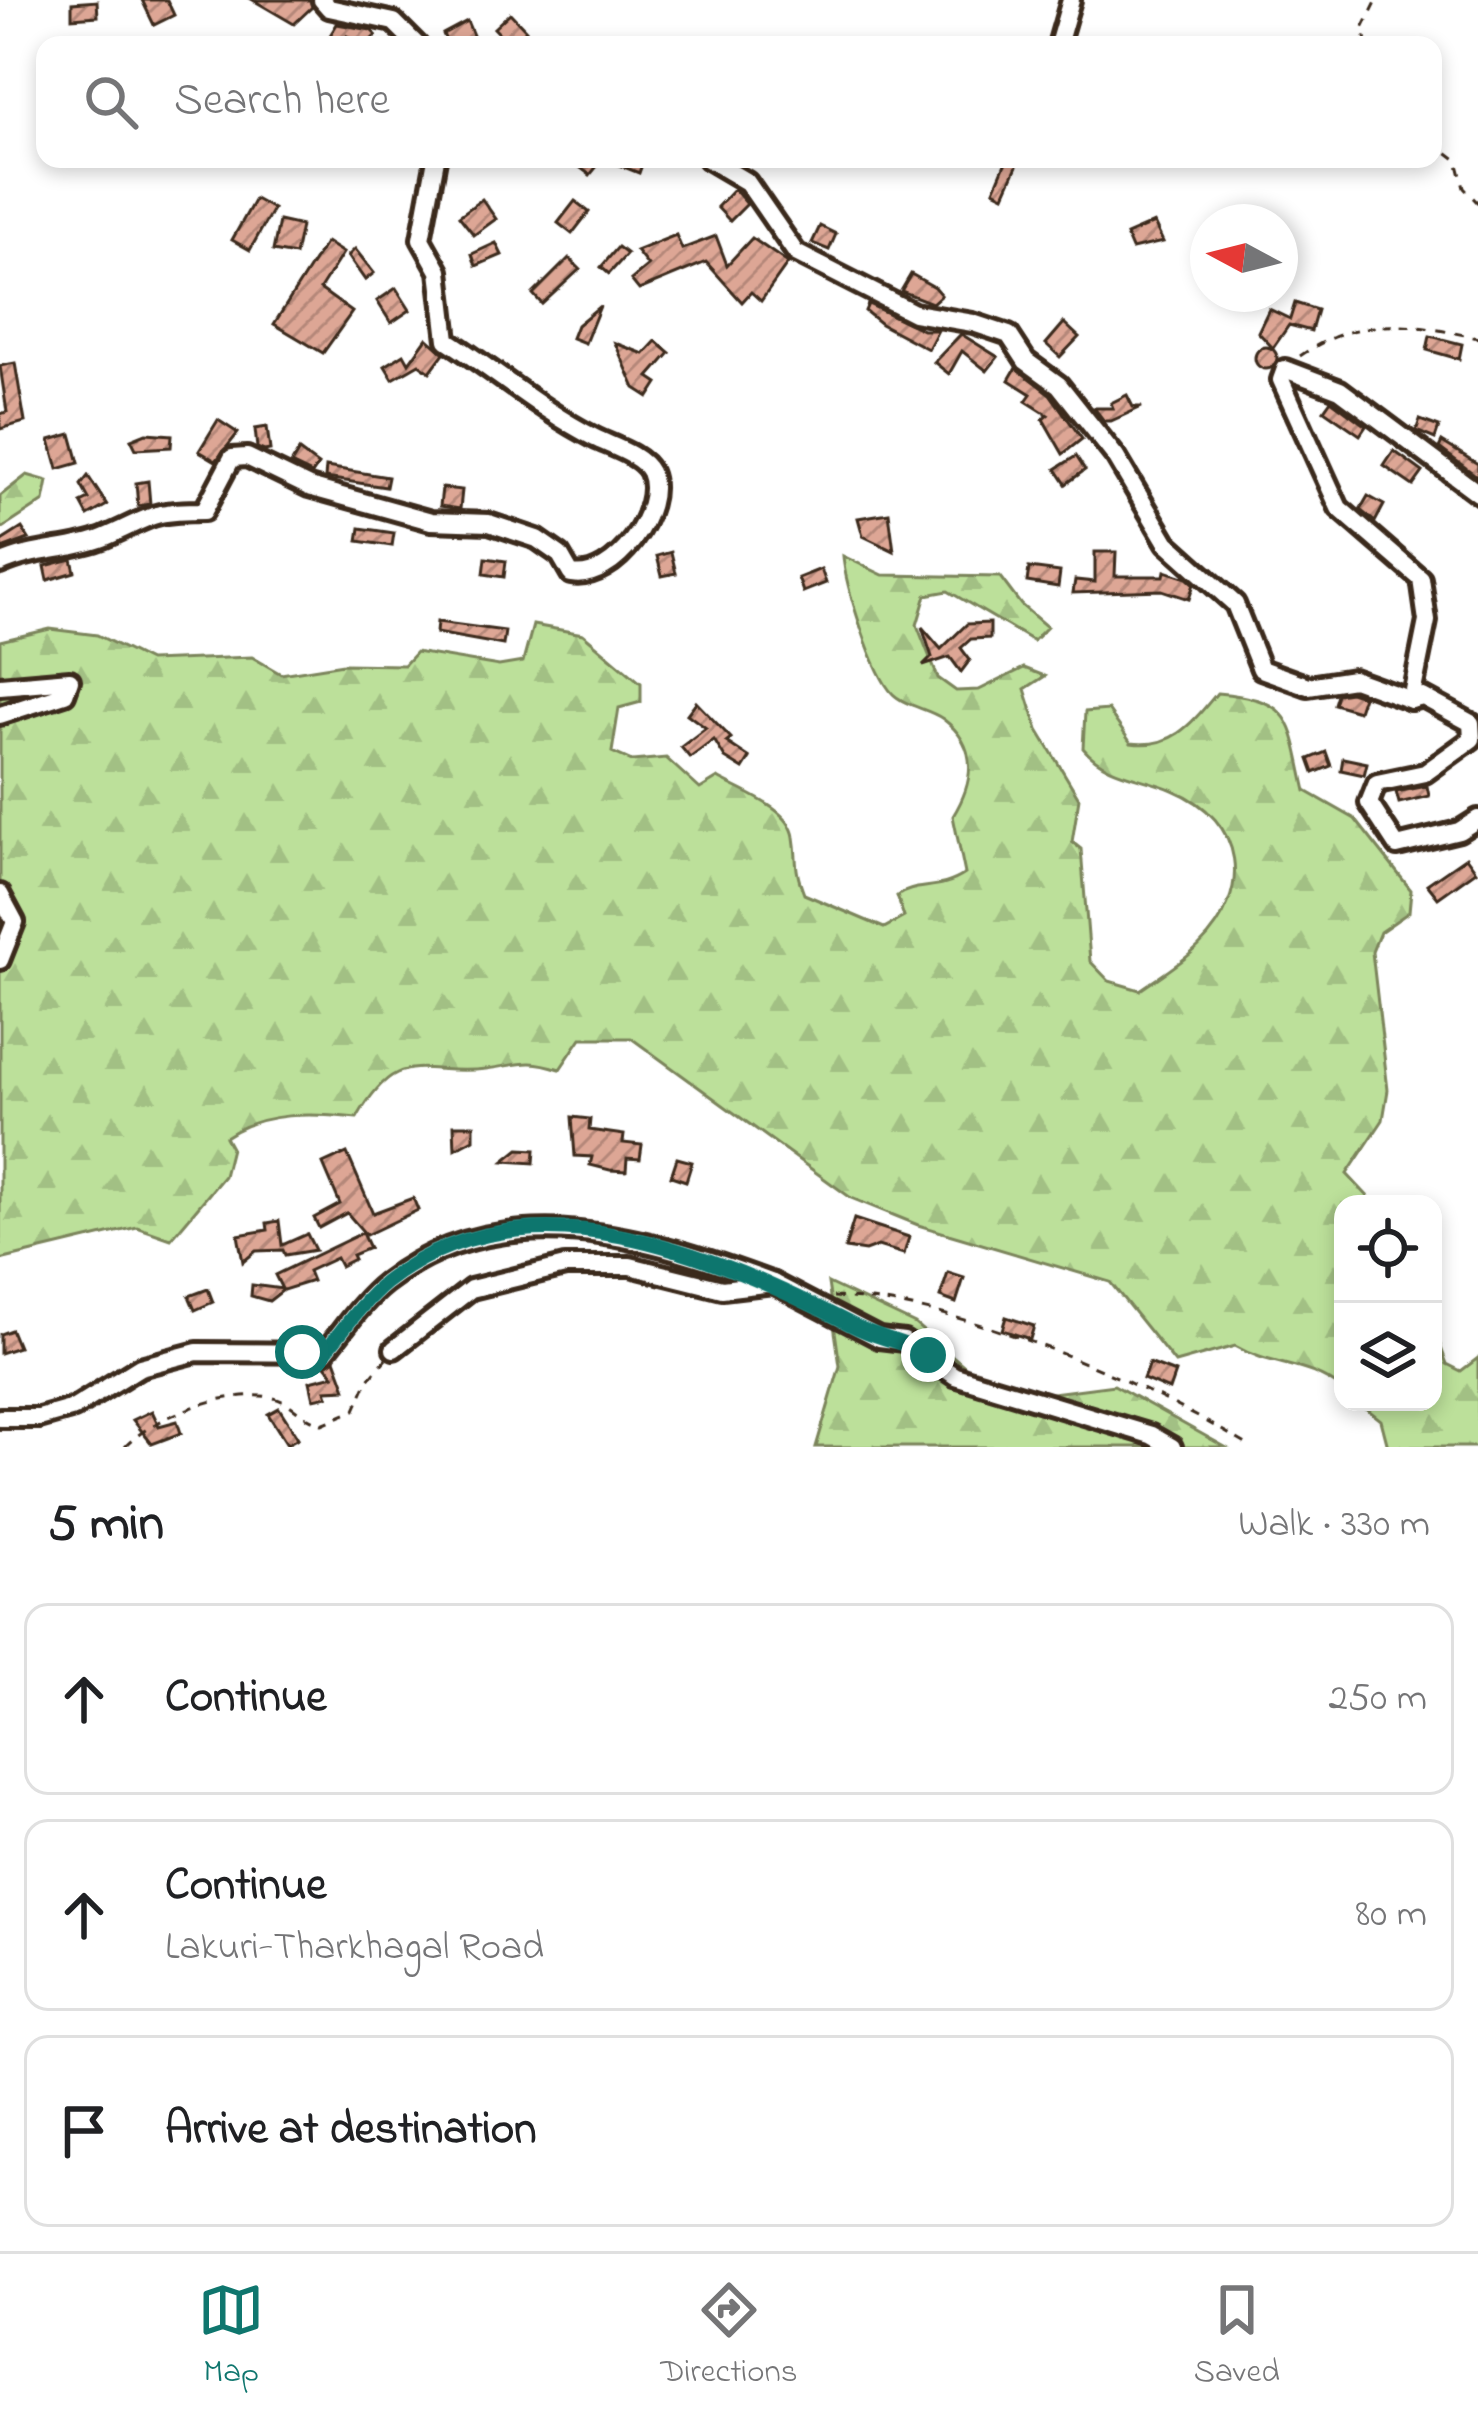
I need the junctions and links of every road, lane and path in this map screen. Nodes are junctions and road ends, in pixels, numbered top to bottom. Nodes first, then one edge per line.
1 (322, 0) edge
2 (1071, 0) edge
3 (1377, 0) edge
4 (408, 36) edge
5 (1061, 36) edge
6 (1364, 36) edge
7 (1442, 149) edge
8 (434, 168) edge
9 (723, 168) edge
10 (1478, 203) edge
11 (1478, 338) edge
12 (1285, 368) junction
13 (1478, 494) edge
14 (0, 564) edge
15 (0, 686) edge
16 (1412, 700) junction
17 (0, 715) edge
18 (1478, 819) edge
19 (0, 894) edge
20 (0, 960) edge
21 (773, 1282) junction
22 (798, 1296) junction
23 (394, 1349) joint
24 (0, 1418) edge
25 (124, 1447) edge
26 (1172, 1447) edge
27 (1252, 1447) edge

1 - 4 street
2 - 5 street
3 - 6 path
7 - 10 path
8 - 14 street
9 - 16 street
11 - 12 path
12 - 13 street
12 - 16 street
15 - 17 street
16 - 18 street
19 - 20 street
21 - 22 street
21 - 23 street
21 - 24 street
22 - 26 street
22 - 27 path
23 - 25 path

